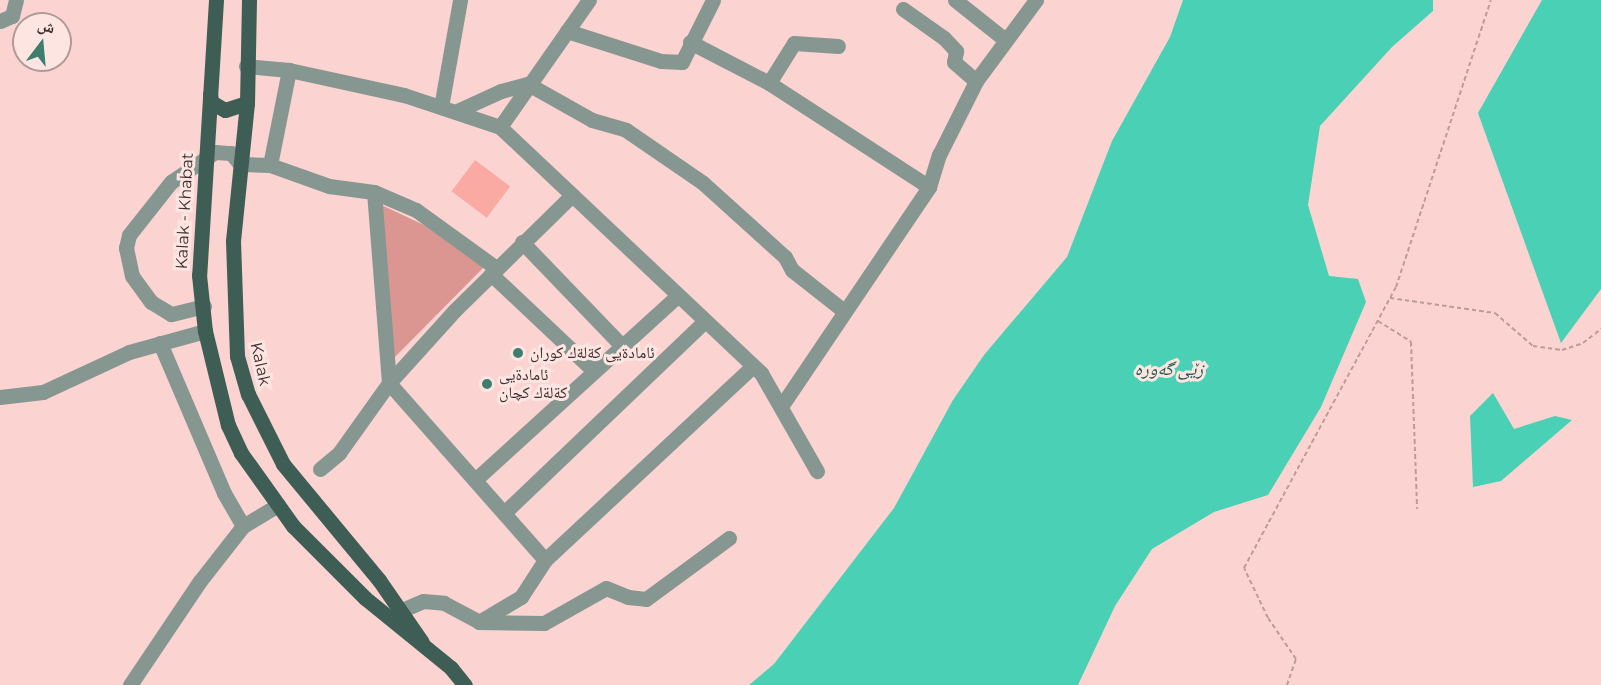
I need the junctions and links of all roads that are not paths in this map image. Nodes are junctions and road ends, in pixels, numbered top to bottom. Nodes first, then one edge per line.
1 (16, 0) edge
2 (216, 0) edge
3 (249, 0) edge
4 (460, 0) edge
5 (589, 0) edge
6 (712, 0) edge
7 (955, 0) edge
8 (1036, 0) edge
9 (903, 9) dead end
10 (0, 21) edge
11 (567, 31) junction
12 (1004, 39) junction
13 (690, 42) junction
14 (838, 46) dead end
15 (246, 66) junction
16 (289, 70) junction
17 (976, 81) junction
18 (769, 82) junction
19 (528, 84) junction
20 (210, 94) junction
21 (246, 103) junction
22 (441, 107) junction
23 (457, 111) junction
24 (500, 127) junction
25 (206, 161) junction
26 (240, 164) junction
27 (270, 165) junction
28 (929, 187) junction
29 (374, 192) junction
30 (572, 195) junction
31 (522, 242) junction
32 (494, 271) junction
33 (676, 297) junction
34 (204, 306) junction
35 (844, 312) junction
36 (704, 322) junction
37 (205, 331) junction
38 (160, 343) junction
39 (622, 346) junction
40 (753, 366) junction
41 (594, 371) junction
42 (389, 383) junction
43 (0, 397) edge
44 (782, 405) junction
45 (320, 469) dead end
46 (817, 471) dead end
47 (475, 480) junction
48 (278, 505) junction
49 (504, 513) junction
50 (243, 526) junction
51 (729, 537) dead end
52 (545, 560) junction
53 (402, 610) junction
54 (479, 622) junction
55 (451, 668) junction
56 (130, 685) edge
57 (465, 685) edge

1 - 10 street
2 - 20 main road, Kalak - Khabat
3 - 15 main road, Kalak
4 - 22 street
5 - 11 street
6 - 13 street
7 - 12 street
8 - 12 street
9 - 17 street
11 - 13 street
11 - 19 street
12 - 17 street
13 - 18 street
14 - 18 street
15 - 16 street
15 - 21 main road, Kalak
16 - 22 street
16 - 27 street
17 - 28 street
18 - 28 street
19 - 23 street
19 - 24 street
19 - 35 street
20 - 21 main road
20 - 25 main road, Kalak - Khabat
21 - 26 main road, Kalak
22 - 23 street
23 - 24 street
24 - 30 street
25 - 26 street
25 - 34 main road, Kalak - Khabat
25 - 34 street
26 - 27 street
26 - 53 main road, Kalak
27 - 29 street
28 - 35 street
29 - 32 street
29 - 42 street
30 - 31 street
30 - 33 street
31 - 32 street
31 - 39 street
32 - 41 street
32 - 42 street
33 - 36 street
33 - 39 street
34 - 37 main road, Kalak - Khabat
35 - 44 street
36 - 40 street
36 - 49 street
37 - 38 street
37 - 48 main road, Kalak - Khabat
38 - 43 street
38 - 50 street
39 - 41 street
40 - 44 street
40 - 52 street
41 - 47 street
42 - 45 street
42 - 47 street
44 - 46 street
47 - 49 street
48 - 50 street
48 - 55 main road, Kalak - Khabat
49 - 52 street
50 - 56 street
51 - 54 street
52 - 54 street
53 - 54 street
53 - 55 main road, Kalak
55 - 57 main road, Kalak - Khabat

